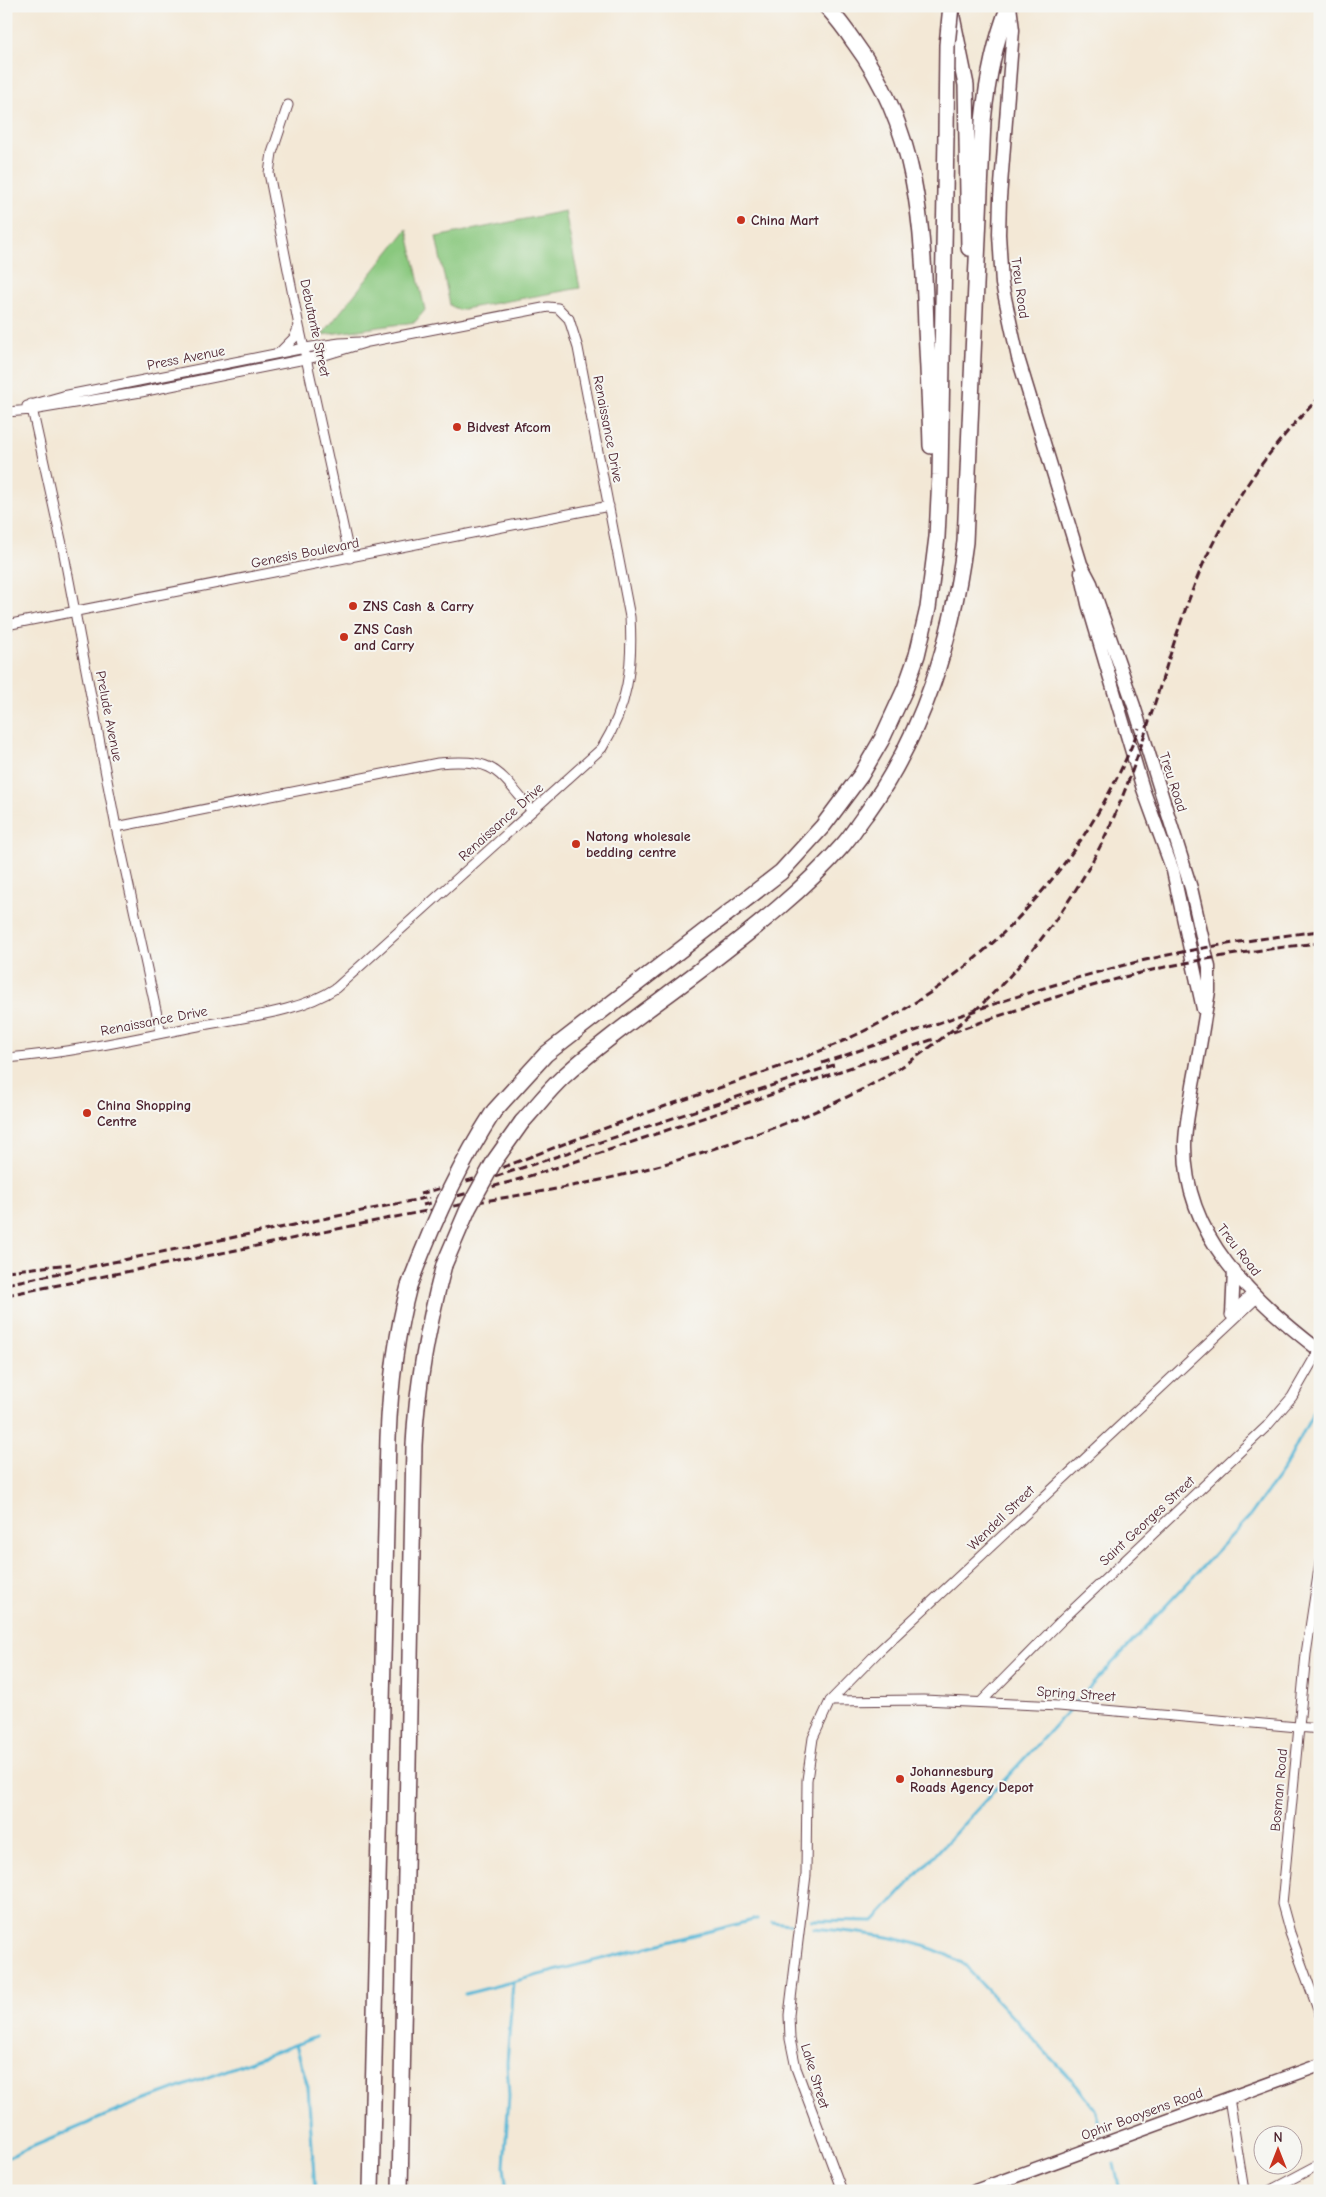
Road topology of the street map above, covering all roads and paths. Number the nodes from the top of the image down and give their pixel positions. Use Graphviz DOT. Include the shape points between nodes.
graph roads {
  1 [pos="826,6"];
  2 [pos="950,6"];
  3 [pos="1010,6"];
  4 [pos="288,105"];
  5 [pos="975,286"];
  6 [pos="566,313"];
  7 [pos="299,326"];
  8 [pos="368,342"];
  9 [pos="320,345"];
  10 [pos="305,348"];
  11 [pos="278,354"];
  12 [pos="308,358"];
  13 [pos="105,388"];
  14 [pos="107,398"];
  15 [pos="32,407"];
  16 [pos="9,412"];
  17 [pos="610,506"];
  18 [pos="937,537"];
  19 [pos="350,558"];
  20 [pos="75,611"];
  21 [pos="6,625"];
  22 [pos="532,812"];
  23 [pos="116,827"];
  24 [pos="161,1033"];
  25 [pos="6,1058"];
  26 [pos="1234,1270"];
  27 [pos="1255,1294"];
  28 [pos="1232,1314"];
  29 [pos="1319,1351"];
  30 [pos="1193,1356"];
  31 [pos="1320,1562"];
  32 [pos="830,1701"];
  33 [pos="981,1702"];
  34 [pos="1298,1727"];
  35 [pos="1320,1729"];
  36 [pos="1320,2015"];
  37 [pos="1320,2065"];
  38 [pos="1229,2098"];
  39 [pos="1320,2164"];
  40 [pos="371,2191"];
  41 [pos="400,2191"];
  42 [pos="842,2191"];
  43 [pos="975,2191"];
  44 [pos="1244,2191"];
  45 [pos="1269,2191"];
  1 -- 18 [label="highway" via="881,82 907,149 914,180 924,263"];
  2 -- 5 [label="highway" via="966,85 968,233"];
  2 -- 18 [label="highway, bridge"];
  3 -- 5 [label="highway" via="996,44 986,90"];
  3 -- 26 [label="street, Treu Road" via="1013,30 999,225 1002,284 1018,358 1081,564 1088,604 1144,789 1173,870 1204,1014 1184,1143 1187,1179 1196,1214 1204,1230"];
  4 -- 7 [label="street, Debutante Street" via="269,173"];
  5 -- 41 [label="highway, bridge" via="965,542 954,611 938,671 916,731 887,785 844,844 793,896 562,1078 522,1122 495,1160 468,1209 444,1266 421,1368 414,1445"];
  6 -- 8 [label="street, Press Avenue" via="548,306"];
  6 -- 17 [label="street, Renaissance Drive" via="578,348"];
  7 -- 9 [label="street"];
  7 -- 10 [label="street, Debutante Street"];
  7 -- 11 [label="street" via="294,338"];
  8 -- 9 [label="street, Press Avenue"];
  8 -- 12 [label="street, Press Avenue"];
  9 -- 10 [label="street, Press Avenue"];
  10 -- 11 [label="street, Press Avenue"];
  10 -- 12 [label="street, Debutante Street"];
  11 -- 13 [label="street, Press Avenue"];
  12 -- 14 [label="street, Press Avenue"];
  12 -- 19 [label="street, Debutante Street"];
  13 -- 14 [label="street"];
  13 -- 15 [label="street, Press Avenue"];
  14 -- 15 [label="street, Press Avenue"];
  15 -- 16 [label="street, Press Avenue"];
  15 -- 20 [label="street, Prelude Avenue"];
  17 -- 19 [label="street, Genesis Boulevard"];
  17 -- 22 [label="street, Renaissance Drive" via="630,617 632,646 624,702 602,748"];
  18 -- 40 [label="highway, bridge" via="928,608 917,655 905,689 861,775 823,826 781,872 546,1054 494,1111 448,1191 409,1286 394,1363 388,1430"];
  19 -- 20 [label="street, Genesis Boulevard"];
  20 -- 21 [label="street, Genesis Boulevard"];
  20 -- 23 [label="street, Prelude Avenue"];
  22 -- 23 [label="street" via="500,773 483,763 464,760"];
  22 -- 24 [label="street, Renaissance Drive" via="336,988 322,997 300,1005"];
  23 -- 24 [label="street, Prelude Avenue"];
  24 -- 25 [label="street, Renaissance Drive" via="66,1052"];
  26 -- 27 [label="street, Treu Road"];
  26 -- 28 [label="street"];
  27 -- 28 [label="street, Wendell Street"];
  27 -- 29 [label="street, Treu Road"];
  27 -- 30 [label="street, Wendell Street"];
  28 -- 30 [label="street, Wendell Street"];
  29 -- 33 [label="street, Saint Georges Street" via="1292,1397 1272,1421 1054,1628"];
  30 -- 32 [label="street, Wendell Street"];
  31 -- 34 [label="street, Bosman Road"];
  32 -- 33 [label="street, Spring Street"];
  32 -- 42 [label="street, Lake Street" via="813,1738 809,1762 807,1856 790,2008 790,2039 796,2068"];
  33 -- 34 [label="street, Spring Street"];
  34 -- 35 [label="street, Spring Street"];
  34 -- 36 [label="street, Bosman Road" via="1282,1908"];
  37 -- 38 [label="street, Ophir Booysens Road"];
  38 -- 43 [label="street, Ophir Booysens Road"];
  38 -- 44 [label="street"];
  39 -- 45 [label="street"];
}
